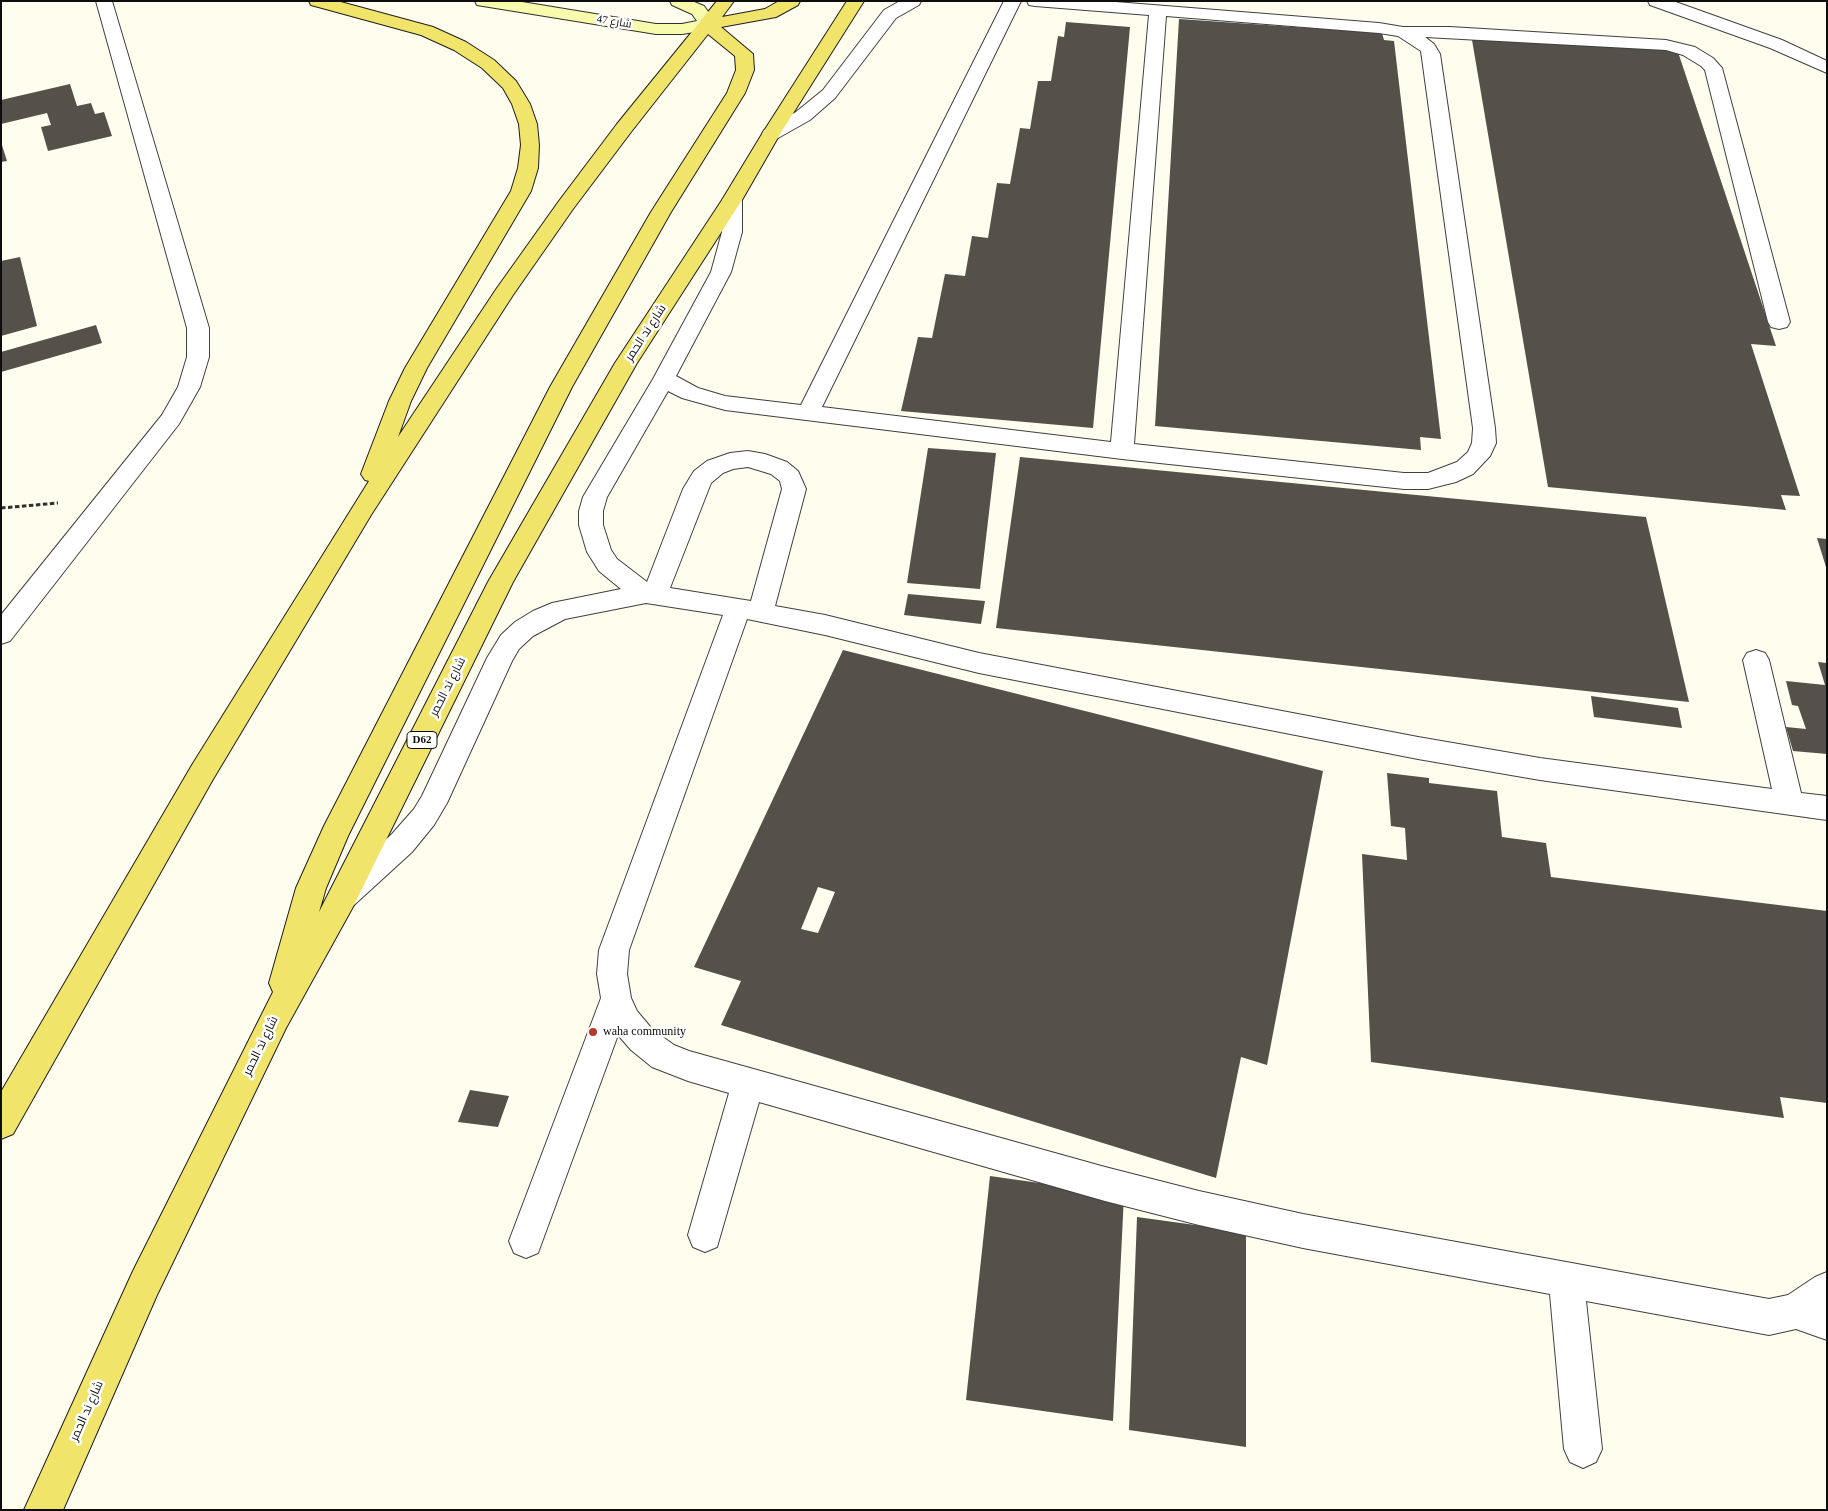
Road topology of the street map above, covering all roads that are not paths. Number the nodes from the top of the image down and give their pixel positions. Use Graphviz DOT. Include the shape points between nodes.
graph roads {
  1 [pos="104,1"];
  2 [pos="317,1"];
  3 [pos="483,1"];
  4 [pos="678,1"];
  5 [pos="726,1"];
  6 [pos="792,1"];
  7 [pos="856,1"];
  8 [pos="913,1"];
  9 [pos="1012,1"];
  10 [pos="1035,1"];
  11 [pos="1656,1"];
  12 [pos="1158,12"];
  13 [pos="707,25"];
  14 [pos="1403,32"];
  15 [pos="1827,68"];
  16 [pos="771,134"];
  17 [pos="732,200"];
  18 [pos="1779,322"];
  19 [pos="664,379"];
  20 [pos="808,413"];
  21 [pos="1122,450"];
  22 [pos="363,509"];
  23 [pos="650,595"];
  24 [pos="749,610"];
  25 [pos="1,634"];
  26 [pos="1756,660"];
  27 [pos="1789,803"];
  28 [pos="1827,808"];
  29 [pos="344,896"];
  30 [pos="616,998"];
  31 [pos="275,1018"];
  32 [pos="748,1084"];
  33 [pos="1,1123"];
  34 [pos="705,1235"];
  35 [pos="526,1241"];
  36 [pos="1566,1280"];
  37 [pos="1827,1289"];
  38 [pos="1812,1316"];
  39 [pos="1583,1450"];
  40 [pos="43,1510"];
  1 -- 25 [label="street" via="198,328 198,356 189,387 171,418"];
  2 -- 22 [label="main road" via="427,31 460,46 488,64 510,85 521,104 528,124 530,145 521,191 420,360 400,401"];
  3 -- 13 [label="street, شارع 47" via="656,29"];
  4 -- 13 [label="street" via="698,10"];
  5 -- 13 [label="main road"];
  6 -- 13 [label="main road" via="770,13"];
  7 -- 16 [label="main road, شارع ند الحمر / D62"];
  8 -- 16 [label="street" via="890,14 829,94 803,116"];
  9 -- 20 [label="street"];
  10 -- 12 [label="street"];
  11 -- 15 [label="street" via="1776,44"];
  12 -- 14 [label="street"];
  12 -- 21 [label="street"];
  13 -- 22 [label="main road" via="566,205 504,293"];
  13 -- 31 [label="main road" via="744,54 745,70 736,93 661,212 561,387 334,835 311,888"];
  14 -- 18 [label="street" via="1666,45 1689,51 1707,62 1713,68"];
  14 -- 21 [label="street" via="1421,42 1430,54 1484,428 1484,442 1478,456 1465,468 1448,476 1428,481 1404,481"];
  16 -- 17 [label="main road, شارع ند الحمر / D62"];
  17 -- 19 [label="street" via="732,232 721,272"];
  17 -- 29 [label="main road, شارع ند الحمر / D62" via="626,363 501,582"];
  19 -- 20 [label="street" via="712,401"];
  19 -- 23 [label="street" via="595,497 591,511 591,525 599,552 608,565"];
  20 -- 21 [label="street"];
  22 -- 33 [label="main road" via="202,774"];
  23 -- 24 [label="street"];
  23 -- 24 [label="street" via="702,477 715,467 748,459 779,468 790,477 794,489"];
  23 -- 29 [label="street" via="561,610 524,628 500,658 424,817 402,843"];
  24 -- 27 [label="street" via="979,663 1418,748 1549,770"];
  24 -- 30 [label="street" via="614,950 612,974"];
  26 -- 27 [label="street"];
  27 -- 28 [label="street"];
  29 -- 31 [label="main road, شارع ند الحمر / D62"];
  30 -- 32 [label="street" via="626,1021 642,1040 663,1056"];
  30 -- 35 [label="street"];
  31 -- 40 [label="main road, شارع ند الحمر / D62" via="144,1283"];
  32 -- 34 [label="street"];
  32 -- 36 [label="street" via="1199,1208 1303,1231"];
  36 -- 38 [label="street" via="1769,1317"];
  36 -- 39 [label="street"];
  37 -- 38 [label="street"];
}
